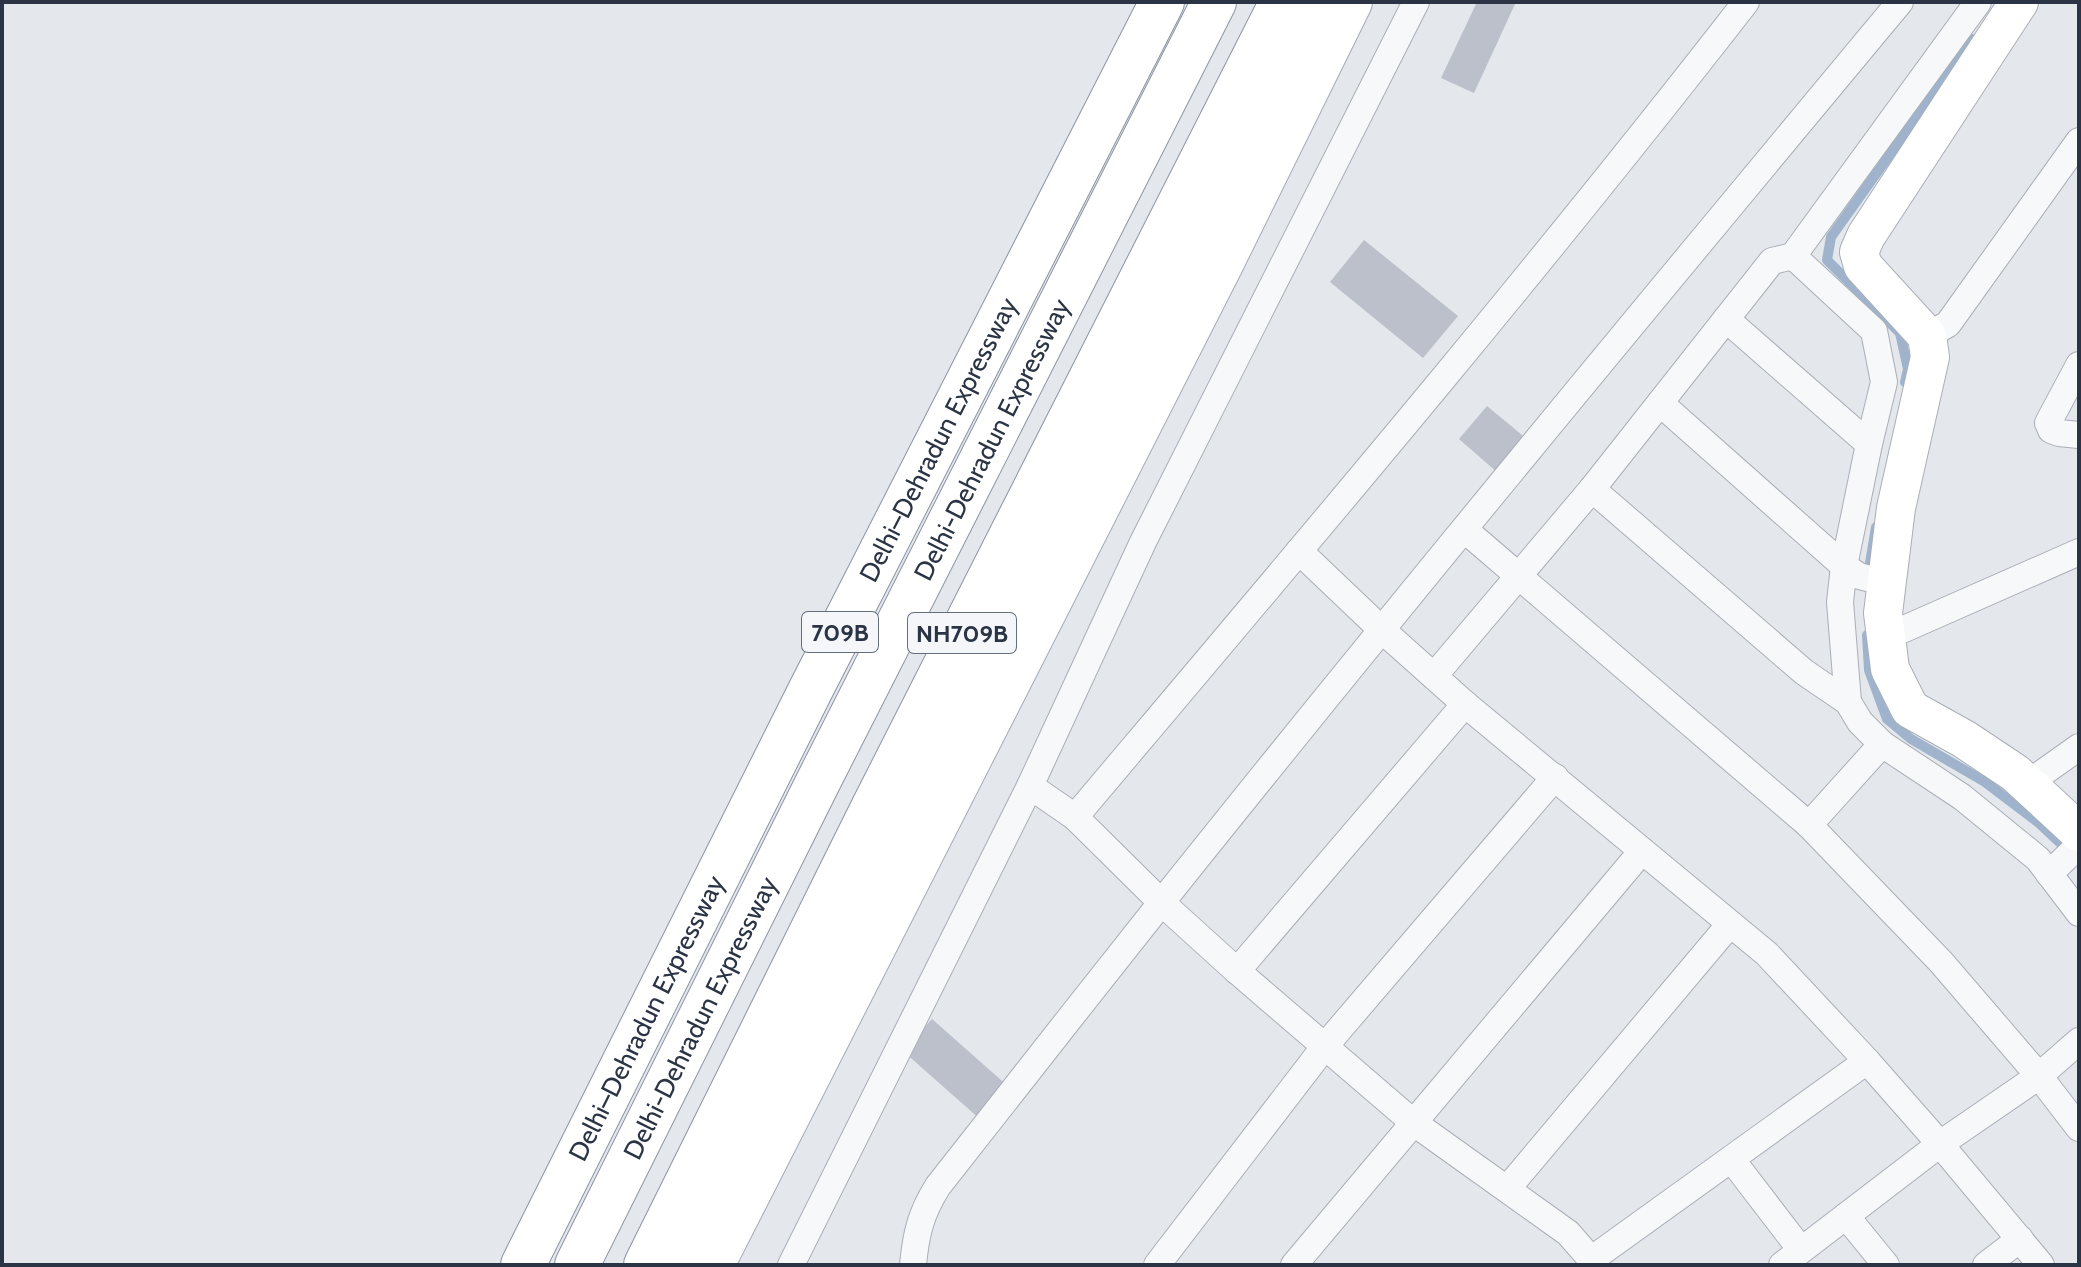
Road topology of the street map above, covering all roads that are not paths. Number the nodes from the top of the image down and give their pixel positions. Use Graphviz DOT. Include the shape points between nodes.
graph roads {
  1 [pos="1162,2"];
  2 [pos="1214,2"];
  3 [pos="1282,2"];
  4 [pos="1416,2"];
  5 [pos="1746,2"];
  6 [pos="1900,2"];
  7 [pos="1978,2"];
  8 [pos="2019,2"];
  9 [pos="1336,13"];
  10 [pos="2079,141"];
  11 [pos="1793,256"];
  12 [pos="1726,319"];
  13 [pos="1927,336"];
  14 [pos="2079,365"];
  15 [pos="1660,403"];
  16 [pos="2079,435"];
  17 [pos="1869,444"];
  18 [pos="1592,489"];
  19 [pos="1465,530"];
  20 [pos="1299,551"];
  21 [pos="2079,552"];
  22 [pos="1518,576"];
  23 [pos="1867,576"];
  24 [pos="1382,630"];
  25 [pos="1886,637"];
  26 [pos="1434,676"];
  27 [pos="1848,702"];
  28 [pos="1465,704"];
  29 [pos="1882,744"];
  30 [pos="2079,747"];
  31 [pos="1555,777"];
  32 [pos="2027,784"];
  33 [pos="1030,786"];
  34 [pos="1075,817"];
  35 [pos="1809,825"];
  36 [pos="1642,851"];
  37 [pos="2068,853"];
  38 [pos="1162,903"];
  39 [pos="2079,913"];
  40 [pos="1730,924"];
  41 [pos="1237,971"];
  42 [pos="2079,1041"];
  43 [pos="1325,1046"];
  44 [pos="1867,1061"];
  45 [pos="2039,1076"];
  46 [pos="1414,1123"];
  47 [pos="2079,1128"];
  48 [pos="1940,1144"];
  49 [pos="1732,1160"];
  50 [pos="1507,1189"];
  51 [pos="1846,1216"];
  52 [pos="2020,1239"];
  53 [pos="1791,1258"];
  54 [pos="1594,1262"];
  55 [pos="1300,1263"];
  56 [pos="523,1265"];
  57 [pos="577,1265"];
  58 [pos="646,1265"];
  59 [pos="684,1265"];
  60 [pos="713,1265"];
  61 [pos="791,1265"];
  62 [pos="913,1265"];
  63 [pos="1157,1265"];
  64 [pos="1886,1265"];
  65 [pos="1986,1265"];
  66 [pos="2041,1265"];
  1 -- 56 [label="highway, Delhi–Dehradun Expressway / 709B"];
  2 -- 57 [label="highway, Delhi-Dehradun Expressway / NH709B"];
  3 -- 58 [label="highway, NH709B"];
  4 -- 33 [label="street" via="1143,542"];
  5 -- 20 [label="street"];
  6 -- 19 [label="street"];
  7 -- 11 [label="street"];
  8 -- 13 [label="street" via="1859,252 1863,266"];
  9 -- 59 [label="highway" via="1192,265"];
  9 -- 60 [label="main road" via="1222,264"];
  10 -- 13 [label="street" via="1948,324"];
  11 -- 12 [label="street" via="1772,261"];
  11 -- 17 [label="street" via="1874,331 1884,382"];
  12 -- 15 [label="street"];
  12 -- 17 [label="street"];
  13 -- 23 [label="street" via="1930,357 1896,508"];
  14 -- 16 [label="street" via="2048,423 2051,430"];
  15 -- 18 [label="street"];
  15 -- 23 [label="street"];
  17 -- 23 [label="street"];
  18 -- 22 [label="street"];
  18 -- 27 [label="street" via="1804,672"];
  19 -- 22 [label="street"];
  19 -- 24 [label="street"];
  20 -- 24 [label="street"];
  20 -- 34 [label="street"];
  21 -- 25 [label="street"];
  22 -- 26 [label="street"];
  22 -- 35 [label="street"];
  23 -- 25 [label="street" via="1883,613"];
  23 -- 27 [label="street" via="1840,602"];
  24 -- 26 [label="street"];
  24 -- 38 [label="street"];
  25 -- 32 [label="street" via="1890,669 1910,709"];
  26 -- 28 [label="street"];
  27 -- 29 [label="street"];
  28 -- 31 [label="street"];
  28 -- 41 [label="street"];
  29 -- 35 [label="street"];
  29 -- 37 [label="street" via="1962,797 2038,859"];
  30 -- 32 [label="street"];
  31 -- 36 [label="street"];
  31 -- 43 [label="street"];
  32 -- 37 [label="street"];
  33 -- 34 [label="street"];
  33 -- 61 [label="street"];
  34 -- 38 [label="street"];
  35 -- 45 [label="street" via="1941,962"];
  36 -- 40 [label="street"];
  36 -- 46 [label="street"];
  37 -- 39 [label="street"];
  38 -- 41 [label="street"];
  38 -- 62 [label="street" via="938,1186 919,1224"];
  40 -- 44 [label="street" via="1767,954"];
  40 -- 50 [label="street"];
  41 -- 43 [label="street"];
  42 -- 45 [label="street"];
  43 -- 46 [label="street"];
  43 -- 63 [label="street"];
  44 -- 48 [label="street"];
  44 -- 49 [label="street"];
  45 -- 47 [label="street"];
  45 -- 48 [label="street"];
  46 -- 50 [label="street"];
  46 -- 55 [label="street"];
  48 -- 51 [label="street"];
  48 -- 52 [label="street"];
  49 -- 53 [label="street"];
  49 -- 54 [label="street"];
  50 -- 54 [label="street" via="1568,1233"];
  51 -- 53 [label="street"];
  51 -- 64 [label="street"];
  52 -- 65 [label="street"];
  52 -- 66 [label="street"];
}
